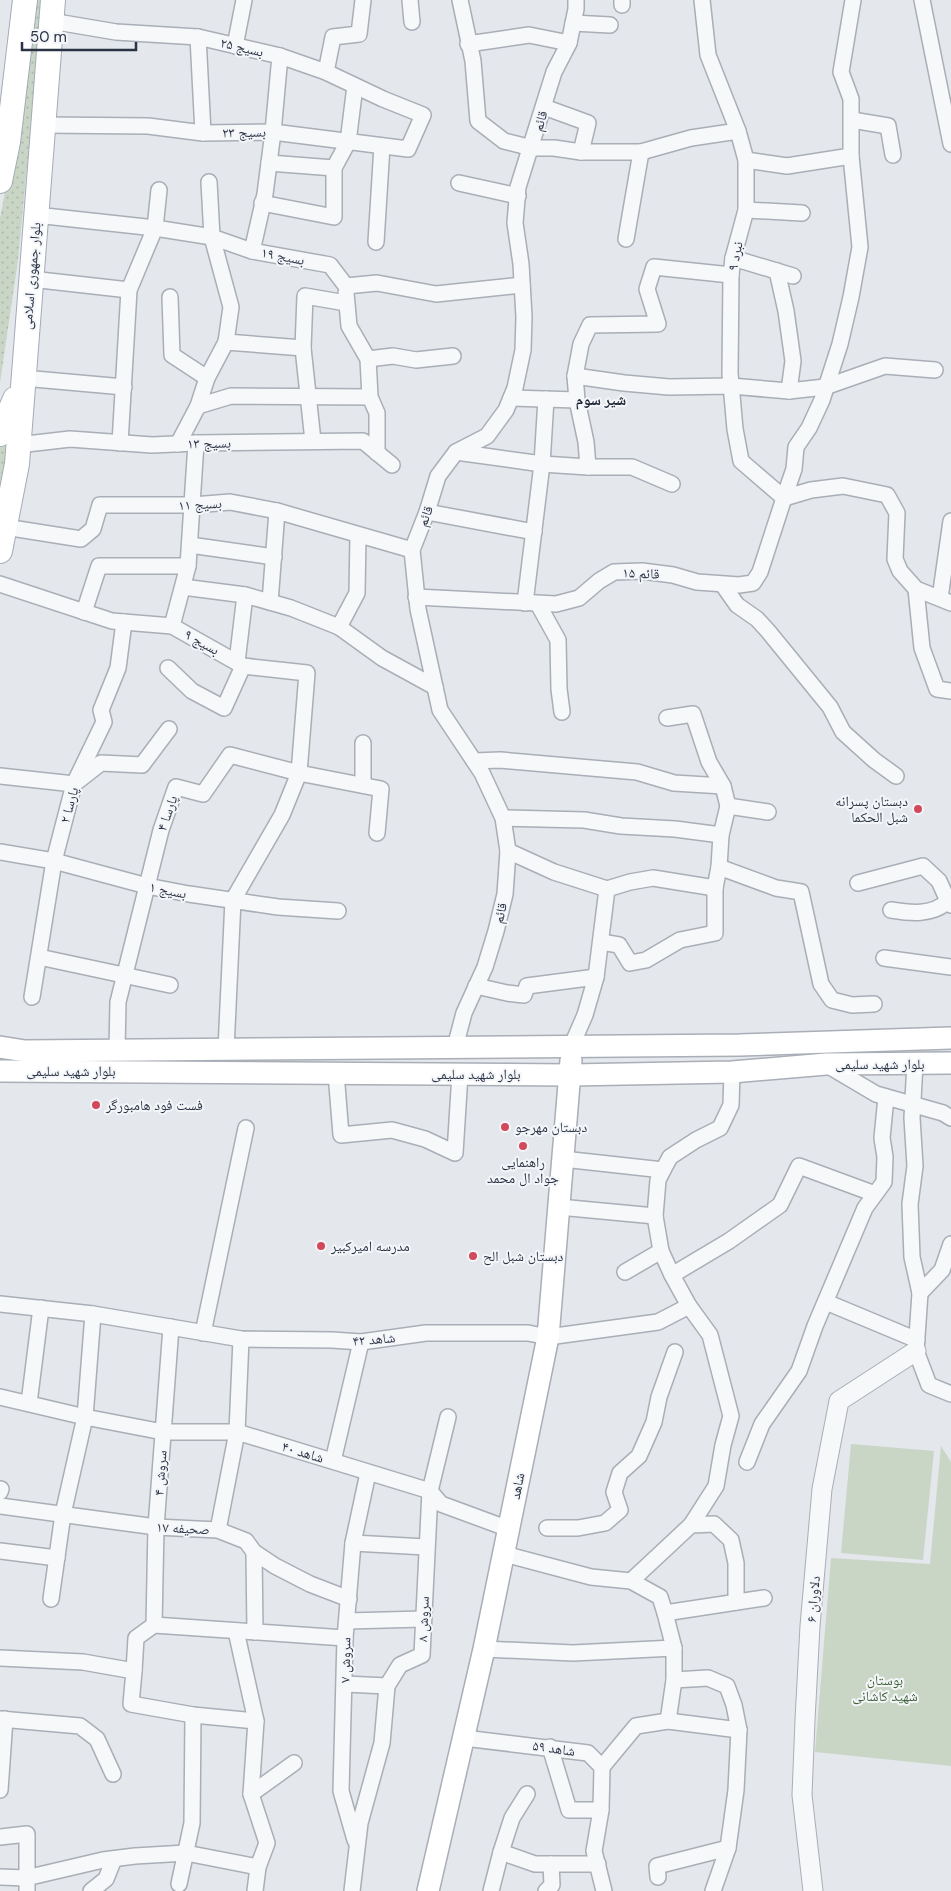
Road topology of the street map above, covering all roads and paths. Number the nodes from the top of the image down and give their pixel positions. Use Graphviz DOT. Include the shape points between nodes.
graph roads {
  1 [pos="26,0"];
  2 [pos="244,0"];
  3 [pos="363,0"];
  4 [pos="410,0"];
  5 [pos="460,0"];
  6 [pos="576,0"];
  7 [pos="702,0"];
  8 [pos="853,0"];
  9 [pos="922,0"];
  10 [pos="52,11"];
  11 [pos="412,22"];
  12 [pos="573,23"];
  13 [pos="610,25"];
  14 [pos="198,38"];
  15 [pos="569,43"];
  16 [pos="468,44"];
  17 [pos="234,46"];
  18 [pos="280,56"];
  19 [pos="326,72"];
  20 [pos="355,86"];
  21 [pos="6,106"];
  22 [pos="544,107"];
  23 [pos="423,115"];
  24 [pos="852,120"];
  25 [pos="43,125"];
  26 [pos="738,131"];
  27 [pos="273,132"];
  28 [pos="203,133"];
  29 [pos="348,142"];
  30 [pos="951,144"];
  31 [pos="382,146"];
  32 [pos="532,148"];
  33 [pos="581,152"];
  34 [pos="641,152"];
  35 [pos="893,155"];
  36 [pos="851,156"];
  37 [pos="746,160"];
  38 [pos="269,164"];
  39 [pos="334,168"];
  40 [pos="0,179"];
  41 [pos="209,182"];
  42 [pos="459,183"];
  43 [pos="159,190"];
  44 [pos="518,196"];
  45 [pos="262,203"];
  46 [pos="746,210"];
  47 [pos="802,213"];
  48 [pos="36,214"];
  49 [pos="155,228"];
  50 [pos="212,237"];
  51 [pos="626,239"];
  52 [pos="376,242"];
  53 [pos="252,250"];
  54 [pos="733,258"];
  55 [pos="777,271"];
  56 [pos="731,275"];
  57 [pos="793,276"];
  58 [pos="31,279"];
  59 [pos="522,285"];
  60 [pos="346,286"];
  61 [pos="130,290"];
  62 [pos="170,298"];
  63 [pos="346,303"];
  64 [pos="226,342"];
  65 [pos="303,348"];
  66 [pos="453,356"];
  67 [pos="368,359"];
  68 [pos="935,370"];
  69 [pos="575,376"];
  70 [pos="23,378"];
  71 [pos="208,378"];
  72 [pos="731,386"];
  73 [pos="124,387"];
  74 [pos="825,387"];
  75 [pos="789,391"];
  76 [pos="308,396"];
  77 [pos="370,397"];
  78 [pos="511,398"];
  79 [pos="546,399"];
  80 [pos="577,400"];
  81 [pos="198,406"];
  82 [pos="9,439"];
  83 [pos="313,441"];
  84 [pos="120,443"];
  85 [pos="196,443"];
  86 [pos="178,444"];
  87 [pos="456,452"];
  88 [pos="377,453"];
  89 [pos="542,464"];
  90 [pos="392,465"];
  91 [pos="588,467"];
  92 [pos="672,484"];
  93 [pos="784,498"];
  94 [pos="193,505"];
  95 [pos="278,511"];
  96 [pos="427,512"];
  97 [pos="4,515"];
  98 [pos="951,521"];
  99 [pos="534,532"];
  100 [pos="358,535"];
  101 [pos="190,545"];
  102 [pos="412,550"];
  103 [pos="0,551"];
  104 [pos="274,557"];
  105 [pos="188,566"];
  106 [pos="0,584"];
  107 [pos="723,584"];
  108 [pos="183,587"];
  109 [pos="916,589"];
  110 [pos="245,595"];
  111 [pos="416,597"];
  112 [pos="946,600"];
  113 [pos="270,602"];
  114 [pos="532,603"];
  115 [pos="84,612"];
  116 [pos="124,622"];
  117 [pos="172,626"];
  118 [pos="339,628"];
  119 [pos="240,664"];
  120 [pos="168,668"];
  121 [pos="434,687"];
  122 [pos="951,691"];
  123 [pos="562,712"];
  124 [pos="667,718"];
  125 [pos="169,729"];
  126 [pos="363,743"];
  127 [pos="474,761"];
  128 [pos="299,773"];
  129 [pos="0,776"];
  130 [pos="896,776"];
  131 [pos="74,784"];
  132 [pos="363,785"];
  133 [pos="723,786"];
  134 [pos="728,806"];
  135 [pos="768,812"];
  136 [pos="503,818"];
  137 [pos="377,834"];
  138 [pos="722,835"];
  139 [pos="508,851"];
  140 [pos="0,852"];
  141 [pos="54,862"];
  142 [pos="719,866"];
  143 [pos="858,882"];
  144 [pos="146,886"];
  145 [pos="714,888"];
  146 [pos="607,889"];
  147 [pos="233,900"];
  148 [pos="949,903"];
  149 [pos="891,910"];
  150 [pos="338,911"];
  151 [pos="601,942"];
  152 [pos="39,957"];
  153 [pos="884,958"];
  154 [pos="951,967"];
  155 [pos="125,976"];
  156 [pos="596,977"];
  157 [pos="170,984"];
  158 [pos="476,986"];
  159 [pos="32,997"];
  160 [pos="874,1004"];
  161 [pos="947,1036"];
  162 [pos="0,1047"];
  163 [pos="571,1047"];
  164 [pos="455,1048"];
  165 [pos="226,1049"];
  166 [pos="117,1050"];
  167 [pos="921,1063"];
  168 [pos="826,1064"];
  169 [pos="951,1064"];
  170 [pos="0,1071"];
  171 [pos="732,1072"];
  172 [pos="336,1073"];
  173 [pos="460,1074"];
  174 [pos="571,1075"];
  175 [pos="951,1075"];
  176 [pos="886,1097"];
  177 [pos="914,1105"];
  178 [pos="951,1118"];
  179 [pos="246,1128"];
  180 [pos="563,1159"];
  181 [pos="663,1170"];
  182 [pos="875,1194"];
  183 [pos="559,1207"];
  184 [pos="655,1216"];
  185 [pos="951,1244"];
  186 [pos="661,1251"];
  187 [pos="625,1272"];
  188 [pos="672,1275"];
  189 [pos="920,1293"];
  190 [pos="826,1302"];
  191 [pos="0,1304"];
  192 [pos="689,1306"];
  193 [pos="41,1308"];
  194 [pos="93,1314"];
  195 [pos="171,1327"];
  196 [pos="204,1332"];
  197 [pos="548,1336"];
  198 [pos="241,1339"];
  199 [pos="361,1342"];
  200 [pos="917,1346"];
  201 [pos="675,1352"];
  202 [pos="951,1394"];
  203 [pos="0,1397"];
  204 [pos="29,1403"];
  205 [pos="86,1417"];
  206 [pos="448,1417"];
  207 [pos="163,1432"];
  208 [pos="237,1432"];
  209 [pos="333,1461"];
  210 [pos="747,1462"];
  211 [pos="368,1473"];
  212 [pos="430,1491"];
  213 [pos="0,1506"];
  214 [pos="63,1514"];
  215 [pos="691,1525"];
  216 [pos="156,1527"];
  217 [pos="547,1528"];
  218 [pos="509,1529"];
  219 [pos="218,1530"];
  220 [pos="353,1543"];
  221 [pos="426,1547"];
  222 [pos="0,1552"];
  223 [pos="254,1552"];
  224 [pos="504,1554"];
  225 [pos="57,1558"];
  226 [pos="631,1581"];
  227 [pos="764,1598"];
  228 [pos="51,1599"];
  229 [pos="348,1599"];
  230 [pos="736,1602"];
  231 [pos="665,1614"];
  232 [pos="423,1619"];
  233 [pos="347,1621"];
  234 [pos="154,1625"];
  235 [pos="236,1631"];
  236 [pos="255,1632"];
  237 [pos="345,1638"];
  238 [pos="674,1648"];
  239 [pos="484,1649"];
  240 [pos="0,1658"];
  241 [pos="134,1671"];
  242 [pos="674,1680"];
  243 [pos="345,1684"];
  244 [pos="387,1686"];
  245 [pos="193,1715"];
  246 [pos="3,1719"];
  247 [pos="256,1721"];
  248 [pos="668,1721"];
  249 [pos="739,1730"];
  250 [pos="464,1738"];
  251 [pos="550,1747"];
  252 [pos="294,1763"];
  253 [pos="602,1767"];
  254 [pos="113,1774"];
  255 [pos="0,1790"];
  256 [pos="252,1794"];
  257 [pos="527,1794"];
  258 [pos="601,1810"];
  259 [pos="0,1836"];
  260 [pos="357,1848"];
  261 [pos="728,1848"];
  262 [pos="501,1852"];
  263 [pos="186,1853"];
  264 [pos="114,1859"];
  265 [pos="551,1864"];
  266 [pos="598,1864"];
  267 [pos="258,1867"];
  268 [pos="0,1877"];
  269 [pos="658,1877"];
  270 [pos="27,1884"];
  271 [pos="180,1884"];
  272 [pos="91,1891"];
  273 [pos="255,1891"];
  274 [pos="352,1891"];
  275 [pos="428,1891"];
  276 [pos="491,1891"];
  277 [pos="546,1891"];
  278 [pos="604,1891"];
  279 [pos="713,1891"];
  280 [pos="813,1891"];
  1 -- 21 [label="main road"];
  2 -- 17 [label="street"];
  3 -- 19 [label="street" via="359,34 333,37"];
  4 -- 11 [label="street"];
  5 -- 16 [label="street"];
  6 -- 12 [label="street, قائم"];
  7 -- 26 [label="street, نبرد ۹" via="708,55"];
  8 -- 24 [label="street" via="842,72 851,99"];
  9 -- 30 [label="street"];
  10 -- 14 [label="street, بسیج ۲۵" via="116,32"];
  10 -- 25 [label="main road, بلوار جمهوری اسلامی"];
  12 -- 13 [label="street"];
  12 -- 15 [label="street, قائم"];
  14 -- 17 [label="street, بسیج ۲۵"];
  14 -- 28 [label="street"];
  15 -- 16 [label="street" via="530,35"];
  15 -- 22 [label="street, قائم" via="554,72"];
  16 -- 32 [label="street" via="473,60 478,121 504,141"];
  17 -- 18 [label="street, بسیج ۲۵"];
  18 -- 19 [label="street, بسیج ۲۵"];
  18 -- 27 [label="street"];
  19 -- 20 [label="street, بسیج ۲۵"];
  20 -- 23 [label="street, بسیج ۲۵"];
  20 -- 29 [label="street"];
  21 -- 40 [label="main road"];
  22 -- 32 [label="street, قائم"];
  22 -- 33 [label="street" via="588,123"];
  23 -- 31 [label="street, بسیج ۲۳" via="408,149"];
  24 -- 35 [label="street" via="888,126"];
  24 -- 36 [label="street"];
  25 -- 28 [label="street, بسیج ۲۳" via="148,126"];
  25 -- 48 [label="main road, بلوار جمهوری اسلامی"];
  26 -- 34 [label="street" via="691,138"];
  26 -- 37 [label="street, نبرد ۹"];
  27 -- 28 [label="street, بسیج ۲۳"];
  27 -- 29 [label="street, بسیج ۲۳"];
  27 -- 38 [label="street"];
  29 -- 31 [label="street, بسیج ۲۳"];
  29 -- 39 [label="street"];
  31 -- 52 [label="street"];
  32 -- 33 [label="street"];
  32 -- 44 [label="street, قائم" via="518,187"];
  33 -- 34 [label="street"];
  34 -- 51 [label="street"];
  36 -- 37 [label="street" via="786,166"];
  36 -- 74 [label="street" via="860,247 840,344"];
  37 -- 46 [label="street, نبرد ۹"];
  38 -- 39 [label="street"];
  38 -- 45 [label="street"];
  39 -- 45 [label="street" via="334,217"];
  41 -- 50 [label="street"];
  42 -- 44 [label="street"];
  43 -- 49 [label="street"];
  44 -- 59 [label="street, قائم" via="515,224"];
  45 -- 53 [label="street"];
  46 -- 47 [label="street"];
  46 -- 54 [label="street, نبرد ۹"];
  48 -- 49 [label="street, بسیج ۱۹"];
  48 -- 58 [label="main road, بلوار جمهوری اسلامی"];
  49 -- 50 [label="street, بسیج ۱۹"];
  49 -- 61 [label="street"];
  50 -- 53 [label="street, بسیج ۱۹"];
  50 -- 64 [label="street" via="231,307"];
  53 -- 60 [label="street, بسیج ۱۹" via="330,265"];
  54 -- 55 [label="street"];
  54 -- 56 [label="street, نبرد ۹"];
  55 -- 57 [label="street"];
  55 -- 75 [label="street" via="793,361"];
  56 -- 69 [label="street" via="654,267 647,288 658,324 590,325 581,344"];
  56 -- 72 [label="street, نبرد ۹"];
  58 -- 61 [label="street"];
  58 -- 70 [label="main road, بلوار جمهوری اسلامی"];
  59 -- 60 [label="street" via="436,294 377,283"];
  59 -- 78 [label="street, قائم" via="523,350"];
  60 -- 63 [label="street"];
  61 -- 73 [label="street"];
  62 -- 71 [label="street" via="172,355"];
  63 -- 65 [label="street" via="306,296"];
  63 -- 67 [label="street" via="349,326"];
  64 -- 65 [label="street"];
  64 -- 71 [label="street"];
  65 -- 76 [label="street"];
  66 -- 67 [label="street" via="416,360 393,356"];
  67 -- 77 [label="street"];
  68 -- 74 [label="street" via="885,366"];
  69 -- 72 [label="street" via="669,387"];
  69 -- 80 [label="street"];
  70 -- 73 [label="street"];
  70 -- 82 [label="main road, بلوار جمهوری اسلامی"];
  71 -- 81 [label="street"];
  72 -- 75 [label="street"];
  72 -- 93 [label="street, نبرد ۹" via="741,461"];
  73 -- 84 [label="street"];
  74 -- 75 [label="street"];
  74 -- 93 [label="street" via="809,428 796,447 794,469"];
  76 -- 77 [label="street"];
  76 -- 81 [label="street" via="231,396"];
  76 -- 83 [label="street"];
  77 -- 88 [label="street" via="377,413"];
  78 -- 79 [label="street"];
  78 -- 87 [label="street, قائم" via="487,436"];
  79 -- 80 [label="street"];
  79 -- 89 [label="street"];
  80 -- 91 [label="street"];
  81 -- 86 [label="street"];
  82 -- 84 [label="street, بسیج ۱۳"];
  82 -- 97 [label="main road" via="16,464"];
  83 -- 85 [label="street, بسیج ۱۳"];
  83 -- 88 [label="street, بسیج ۱۳" via="363,441"];
  84 -- 86 [label="street, بسیج ۱۳"];
  85 -- 86 [label="street, بسیج ۱۳"];
  85 -- 94 [label="street"];
  87 -- 89 [label="street"];
  87 -- 96 [label="street, قائم" via="438,476"];
  88 -- 90 [label="street, بسیج ۱۳"];
  89 -- 91 [label="street"];
  89 -- 99 [label="street"];
  91 -- 92 [label="street" via="632,467"];
  93 -- 107 [label="street, قائم ۱۵" via="760,572 753,584"];
  93 -- 109 [label="street" via="843,486 887,495 897,513 895,559 900,571"];
  94 -- 95 [label="street, بسیج ۱۱" via="230,502"];
  94 -- 97 [label="street, بسیج ۱۱" via="100,505 93,529 81,539"];
  94 -- 101 [label="street"];
  95 -- 100 [label="street, بسیج ۱۱"];
  95 -- 104 [label="street"];
  96 -- 99 [label="street"];
  96 -- 102 [label="street, قائم"];
  97 -- 103 [label="main road"];
  98 -- 112 [label="street"];
  99 -- 114 [label="street"];
  100 -- 102 [label="street, بسیج ۱۱"];
  100 -- 118 [label="street" via="357,593"];
  101 -- 104 [label="street"];
  101 -- 105 [label="street"];
  102 -- 111 [label="street, قائم"];
  104 -- 113 [label="street"];
  105 -- 108 [label="street"];
  105 -- 115 [label="street" via="98,566"];
  106 -- 115 [label="street, بسیج ۹"];
  107 -- 114 [label="street, قائم ۱۵" via="642,571 614,572 579,598 556,604"];
  107 -- 130 [label="street" via="737,605 757,619 830,707 843,732"];
  108 -- 110 [label="street"];
  108 -- 117 [label="street"];
  109 -- 112 [label="street"];
  109 -- 122 [label="street" via="922,648 937,689"];
  110 -- 113 [label="street"];
  110 -- 119 [label="street"];
  111 -- 114 [label="street, قائم ۱۵"];
  111 -- 121 [label="street, قائم"];
  113 -- 118 [label="street"];
  114 -- 123 [label="street" via="558,640"];
  115 -- 116 [label="street, بسیج ۹"];
  116 -- 117 [label="street, بسیج ۹"];
  116 -- 131 [label="street, پارسا ۲" via="118,668 101,710 104,722"];
  117 -- 119 [label="street, بسیج ۹"];
  118 -- 121 [label="street" via="382,658"];
  119 -- 120 [label="street" via="224,708 192,691"];
  119 -- 128 [label="street, بسیج ۹" via="307,673"];
  121 -- 127 [label="street, قائم" via="440,710"];
  124 -- 133 [label="street" via="693,714 709,762"];
  125 -- 131 [label="street" via="142,766 101,763"];
  126 -- 132 [label="street"];
  127 -- 133 [label="street" via="500,760 637,772 674,783"];
  127 -- 136 [label="street, قائم"];
  128 -- 132 [label="street, پارسا ۴"];
  128 -- 144 [label="street, پارسا ۴" via="230,755 203,794 176,787 160,830"];
  128 -- 147 [label="street" via="282,815"];
  129 -- 131 [label="street"];
  131 -- 141 [label="street, پارسا ۲"];
  132 -- 137 [label="street, پارسا ۴" via="381,789"];
  133 -- 134 [label="street"];
  134 -- 135 [label="street"];
  134 -- 138 [label="street"];
  136 -- 138 [label="street" via="584,820"];
  136 -- 139 [label="street, قائم"];
  138 -- 142 [label="street"];
  139 -- 146 [label="street" via="554,872"];
  139 -- 158 [label="street, قائم" via="505,894 485,967"];
  140 -- 141 [label="street, بسیج ۱"];
  141 -- 144 [label="street, بسیج ۱"];
  141 -- 152 [label="street, پارسا ۲"];
  142 -- 145 [label="street"];
  142 -- 160 [label="street" via="776,888 801,892 821,984 832,1000 852,1005"];
  143 -- 148 [label="street" via="923,866 939,882"];
  144 -- 147 [label="street, بسیج ۱"];
  144 -- 155 [label="street, پارسا ۴"];
  145 -- 146 [label="street" via="653,878"];
  145 -- 151 [label="street" via="715,933 680,940 646,960 630,963 619,945"];
  146 -- 151 [label="street"];
  147 -- 150 [label="street, بسیج ۱"];
  147 -- 165 [label="street"];
  148 -- 149 [label="street" via="916,914"];
  151 -- 156 [label="street"];
  152 -- 155 [label="street"];
  152 -- 159 [label="street, پارسا ۲"];
  153 -- 154 [label="street"];
  155 -- 157 [label="street"];
  155 -- 166 [label="street, پارسا ۴" via="118,1002"];
  156 -- 158 [label="street" via="527,986 524,994"];
  156 -- 163 [label="street"];
  158 -- 164 [label="street, قائم" via="464,1013"];
  161 -- 163 [label="main road, بلوار شهید سلیمی" via="739,1045"];
  162 -- 166 [label="main road, بلوار شهید سلیمی" via="25,1051"];
  163 -- 164 [label="main road, بلوار شهید سلیمی"];
  163 -- 174 [label="main road, شاهد"];
  164 -- 165 [label="main road, بلوار شهید سلیمی"];
  165 -- 166 [label="main road, بلوار شهید سلیمی"];
  167 -- 168 [label="main road, بلوار شهید سلیمی"];
  167 -- 169 [label="main road, بلوار شهید سلیمی"];
  167 -- 175 [label="main road"];
  167 -- 177 [label="street"];
  168 -- 171 [label="main road, بلوار شهید سلیمی"];
  168 -- 176 [label="street"];
  170 -- 172 [label="main road, بلوار شهید سلیمی"];
  171 -- 174 [label="main road, بلوار شهید سلیمی"];
  171 -- 181 [label="street" via="731,1105 720,1128 670,1157"];
  172 -- 173 [label="main road, بلوار شهید سلیمی"];
  172 -- 173 [label="street" via="341,1135 392,1130 455,1153"];
  173 -- 174 [label="main road, بلوار شهید سلیمی"];
  174 -- 180 [label="main road, شاهد"];
  176 -- 177 [label="street"];
  176 -- 182 [label="street" via="882,1138 884,1182"];
  177 -- 178 [label="street"];
  177 -- 189 [label="street" via="915,1166 910,1204 912,1257"];
  179 -- 196 [label="street"];
  180 -- 181 [label="street"];
  180 -- 183 [label="main road, شاهد"];
  181 -- 184 [label="street" via="658,1180"];
  182 -- 188 [label="street" via="799,1166 780,1205"];
  182 -- 190 [label="street" via="865,1208"];
  183 -- 184 [label="street"];
  183 -- 197 [label="main road, شاهد"];
  184 -- 186 [label="street"];
  185 -- 189 [label="street" via="942,1270"];
  186 -- 187 [label="street"];
  186 -- 188 [label="street"];
  188 -- 192 [label="street"];
  189 -- 200 [label="street"];
  190 -- 200 [label="street"];
  190 -- 210 [label="street" via="800,1371 762,1424"];
  191 -- 193 [label="street, شاهد ۴۲"];
  192 -- 197 [label="street, شاهد ۴۲" via="658,1322"];
  192 -- 215 [label="street" via="710,1335 731,1416 716,1486"];
  193 -- 194 [label="street, شاهد ۴۲"];
  193 -- 204 [label="street"];
  194 -- 195 [label="street, شاهد ۴۲"];
  194 -- 205 [label="street"];
  195 -- 196 [label="street, شاهد ۴۲"];
  195 -- 207 [label="street, سروش ۴"];
  196 -- 198 [label="street, شاهد ۴۲"];
  197 -- 199 [label="street, شاهد ۴۲" via="528,1333 426,1333"];
  197 -- 218 [label="main road, شاهد"];
  198 -- 199 [label="street, شاهد ۴۲"];
  198 -- 208 [label="street"];
  199 -- 209 [label="street"];
  200 -- 202 [label="street" via="929,1384"];
  200 -- 280 [label="street, دلاوران ۶" via="839,1401 822,1489 802,1795"];
  201 -- 217 [label="street" via="659,1396 654,1422 639,1456 620,1473 614,1492 620,1510 605,1523 578,1528"];
  203 -- 204 [label="street, شاهد ۴۰"];
  204 -- 205 [label="street, شاهد ۴۰"];
  205 -- 207 [label="street, شاهد ۴۰"];
  205 -- 214 [label="street"];
  206 -- 212 [label="street, سروش ۸"];
  207 -- 208 [label="street, شاهد ۴۰"];
  207 -- 216 [label="street, سروش ۴"];
  208 -- 209 [label="street, شاهد ۴۰"];
  208 -- 219 [label="street"];
  209 -- 211 [label="street, شاهد ۴۰"];
  211 -- 212 [label="street, شاهد ۴۰"];
  211 -- 220 [label="street, سروش ۷"];
  212 -- 218 [label="street, شاهد ۴۰" via="441,1504"];
  212 -- 221 [label="street, سروش ۸"];
  213 -- 214 [label="street, صحیفه ۱۷"];
  214 -- 216 [label="street, صحیفه ۱۷"];
  214 -- 225 [label="street"];
  215 -- 226 [label="street"];
  215 -- 230 [label="street" via="714,1524 731,1540 736,1563"];
  216 -- 219 [label="street, صحیفه ۱۷"];
  216 -- 234 [label="street, سروش ۴"];
  218 -- 224 [label="main road, شاهد"];
  219 -- 223 [label="street, صحیفه ۱۷" via="246,1542"];
  220 -- 221 [label="street"];
  220 -- 229 [label="street, سروش ۷"];
  221 -- 232 [label="street, سروش ۸"];
  222 -- 225 [label="street"];
  223 -- 229 [label="street, صحیفه ۱۷" via="293,1575"];
  223 -- 236 [label="street"];
  224 -- 226 [label="street" via="590,1576"];
  224 -- 239 [label="main road, شاهد"];
  225 -- 228 [label="street"];
  226 -- 231 [label="street" via="660,1597"];
  227 -- 230 [label="street"];
  229 -- 233 [label="street, سروش ۷"];
  230 -- 231 [label="street"];
  231 -- 238 [label="street"];
  232 -- 233 [label="street"];
  232 -- 244 [label="street, سروش ۸" via="422,1655 400,1665"];
  233 -- 237 [label="street, سروش ۷"];
  234 -- 235 [label="street"];
  234 -- 241 [label="street" via="136,1638"];
  235 -- 236 [label="street"];
  235 -- 247 [label="street"];
  236 -- 237 [label="street"];
  237 -- 243 [label="street, سروش ۷"];
  238 -- 239 [label="street" via="572,1653"];
  238 -- 242 [label="street"];
  239 -- 250 [label="main road, شاهد"];
  240 -- 241 [label="street" via="83,1662"];
  241 -- 245 [label="street" via="131,1704"];
  242 -- 248 [label="street"];
  242 -- 249 [label="street" via="708,1678 727,1686"];
  243 -- 244 [label="street"];
  243 -- 260 [label="street, سروش ۷" via="341,1791"];
  244 -- 260 [label="street, سروش ۸" via="382,1743 360,1823"];
  245 -- 247 [label="street"];
  245 -- 263 [label="street" via="192,1823"];
  246 -- 254 [label="street" via="80,1726 97,1739"];
  246 -- 255 [label="street"];
  247 -- 256 [label="street"];
  248 -- 249 [label="street"];
  248 -- 253 [label="street" via="636,1726"];
  249 -- 261 [label="street" via="736,1790"];
  250 -- 251 [label="street, شاهد ۵۹"];
  250 -- 275 [label="main road, شاهد"];
  251 -- 253 [label="street, شاهد ۵۹" via="588,1753"];
  251 -- 258 [label="street" via="569,1810"];
  252 -- 256 [label="street"];
  253 -- 258 [label="street"];
  256 -- 267 [label="street" via="267,1843"];
  257 -- 262 [label="street" via="512,1818"];
  258 -- 266 [label="street" via="594,1851"];
  259 -- 270 [label="street" via="26,1834"];
  260 -- 274 [label="street, سروش ۸"];
  261 -- 269 [label="street" via="657,1866"];
  261 -- 279 [label="street"];
  262 -- 265 [label="street" via="534,1864"];
  262 -- 276 [label="street"];
  263 -- 264 [label="street"];
  263 -- 267 [label="street"];
  263 -- 271 [label="street"];
  264 -- 270 [label="street"];
  264 -- 272 [label="street" via="106,1880"];
  265 -- 266 [label="street"];
  265 -- 277 [label="street" via="552,1885"];
  266 -- 278 [label="street"];
  267 -- 273 [label="street"];
  268 -- 270 [label="street"];
}
